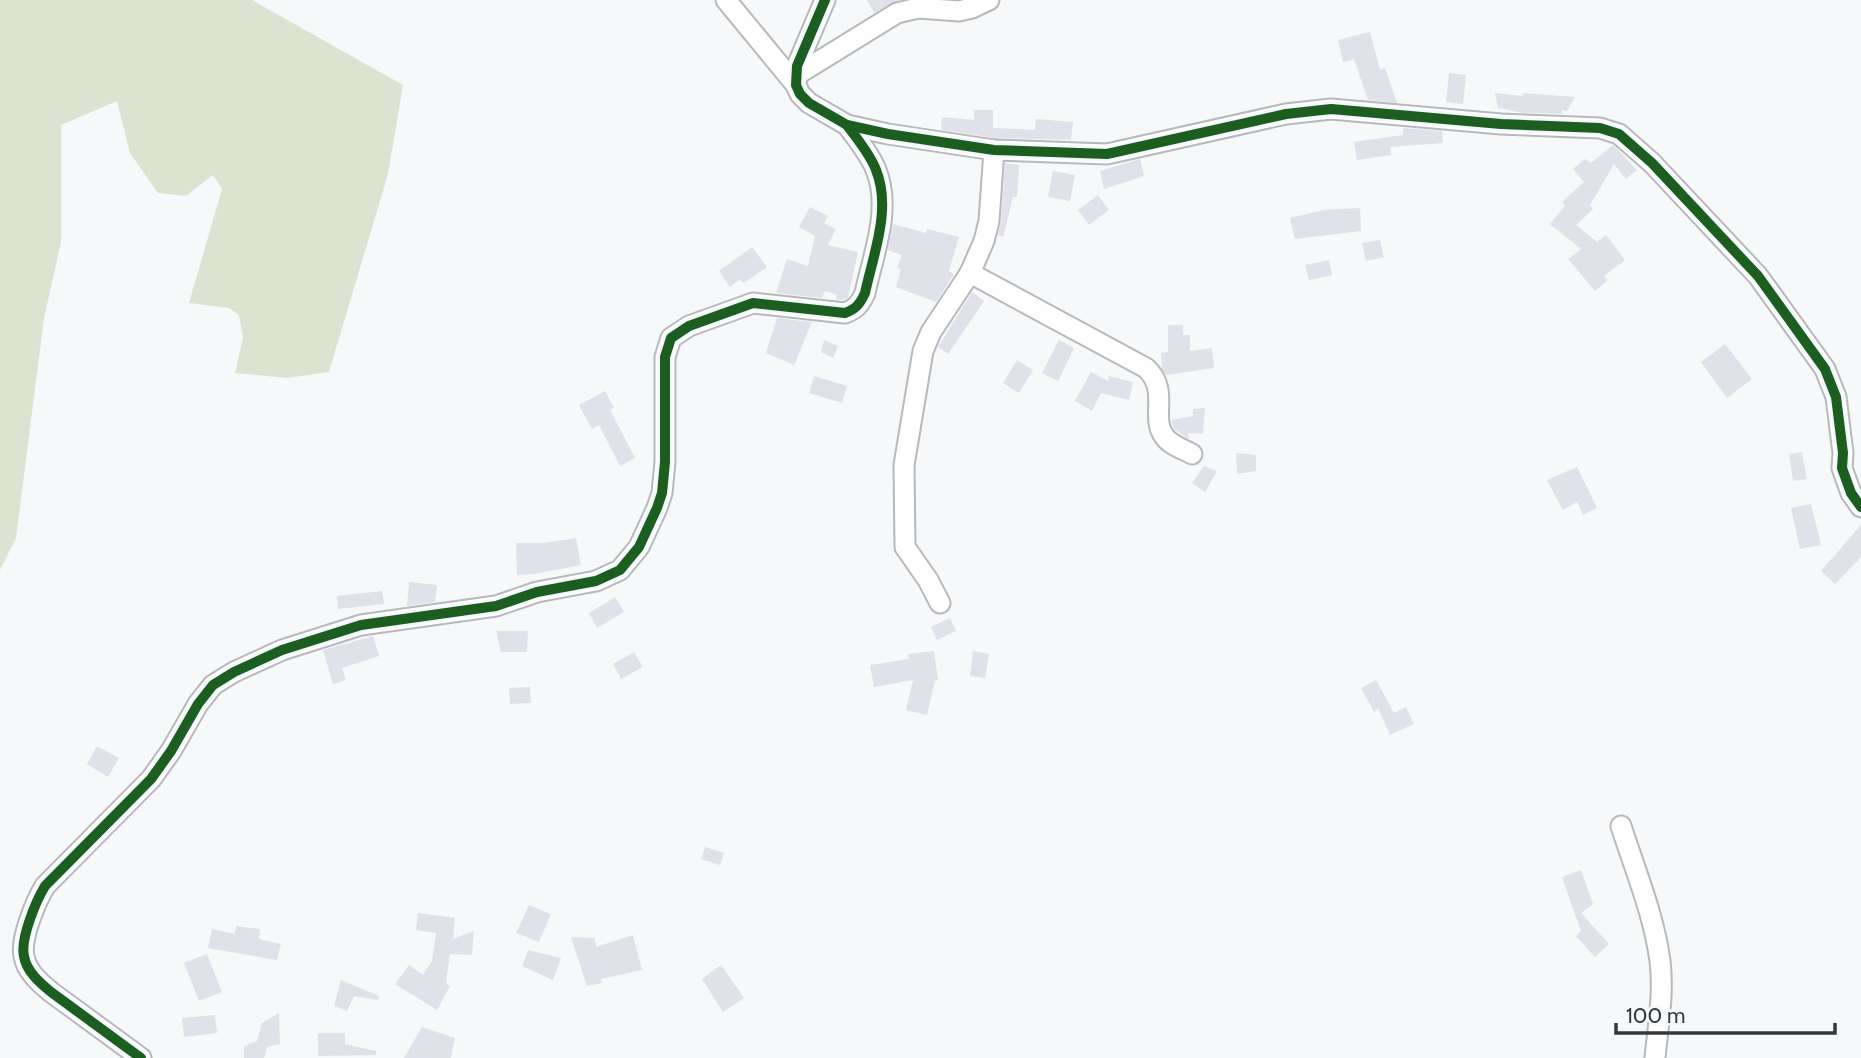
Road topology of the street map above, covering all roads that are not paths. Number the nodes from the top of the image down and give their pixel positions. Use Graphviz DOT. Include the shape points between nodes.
graph roads {
  1 [pos="726,0"];
  2 [pos="825,0"];
  3 [pos="989,0"];
  4 [pos="796,80"];
  5 [pos="847,125"];
  6 [pos="994,150"];
  7 [pos="970,273"];
  8 [pos="1192,454"];
  9 [pos="1861,507"];
  10 [pos="940,603"];
  11 [pos="1621,826"];
  12 [pos="141,1058"];
  13 [pos="1655,1058"];
  1 -- 4 [label="street"];
  2 -- 4 [label="street" via="797,66"];
  3 -- 4 [label="street" via="959,11 918,8 897,13"];
  4 -- 5 [label="street" via="809,103"];
  5 -- 6 [label="street"];
  5 -- 12 [label="street" via="877,171 881,191 882,216 860,304 845,313 753,303 689,326 671,338 665,357 662,493 639,547 620,570 596,581 537,592 496,606 361,625 282,650 234,672 205,694 151,779 45,886 25,939 23,955 28,967 51,992"];
  6 -- 7 [label="street" via="989,221"];
  6 -- 9 [label="street" via="1107,154 1331,108 1600,128 1619,134 1758,276 1825,369 1836,397 1842,468"];
  7 -- 8 [label="street" via="1146,368 1155,376 1165,437"];
  7 -- 10 [label="street" via="923,351 904,465 905,547"];
  11 -- 13 [label="street" via="1660,961 1662,995"];
}
